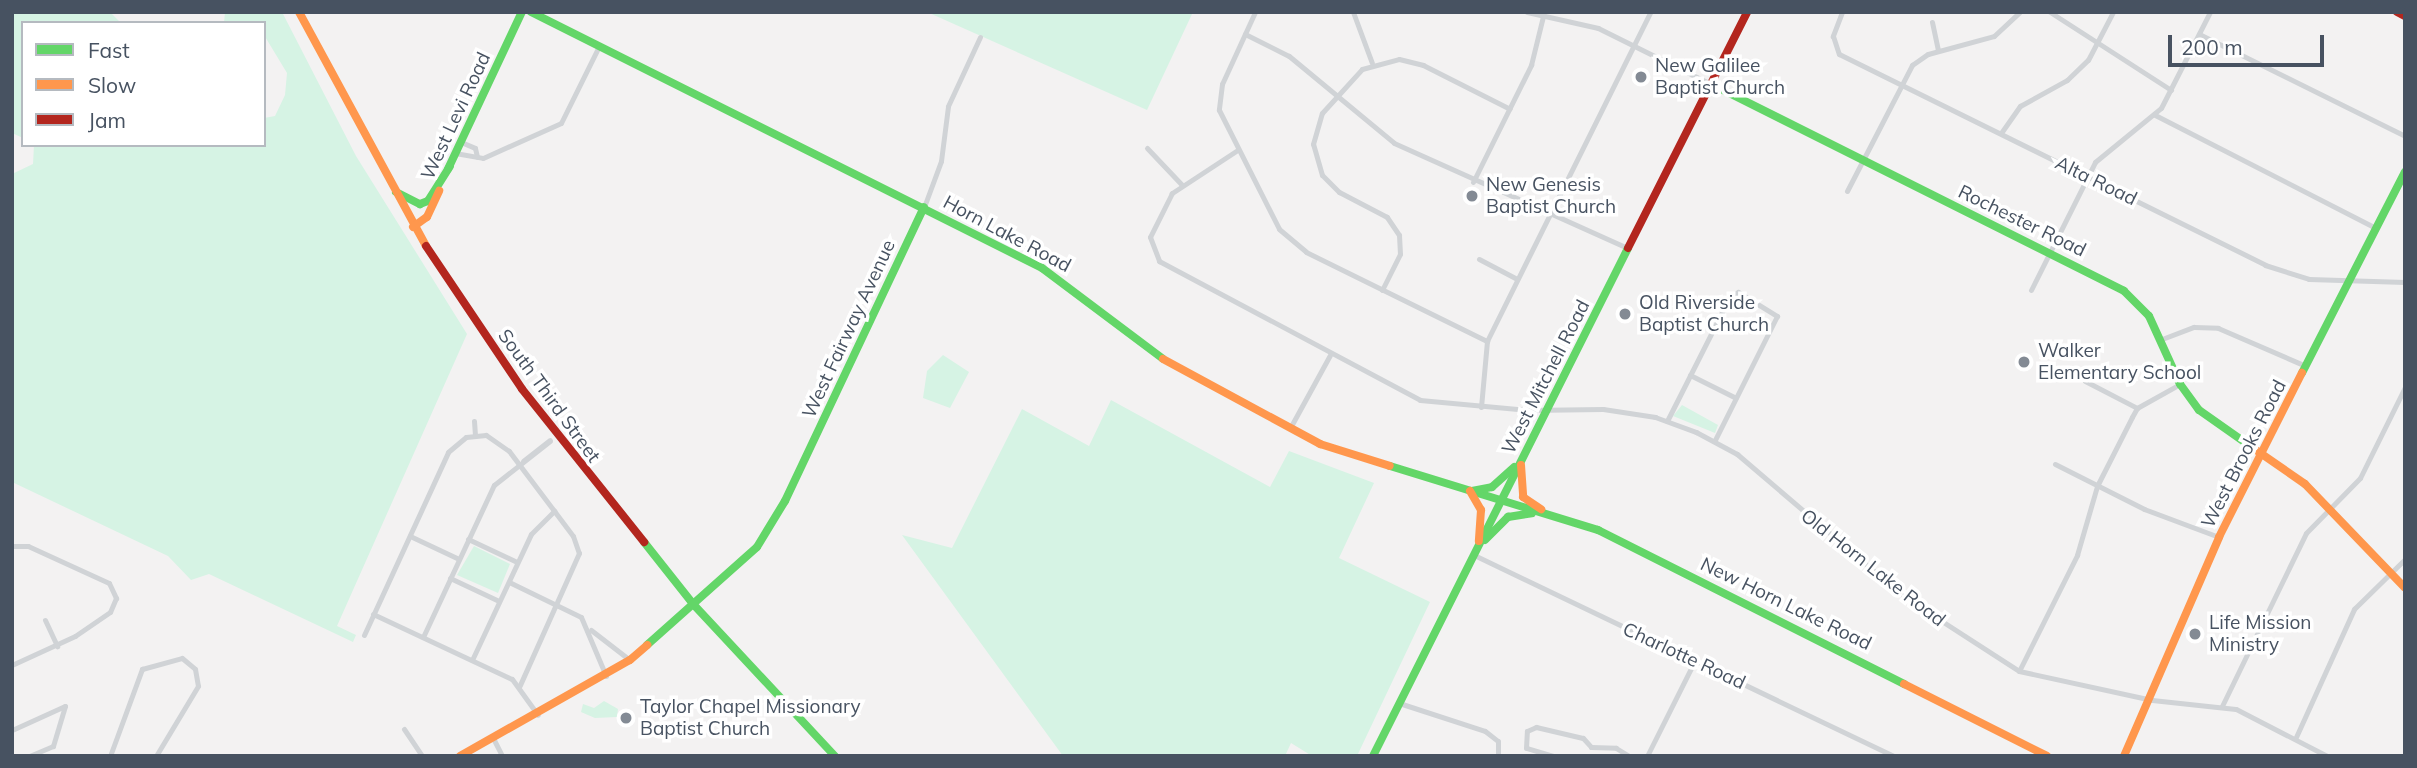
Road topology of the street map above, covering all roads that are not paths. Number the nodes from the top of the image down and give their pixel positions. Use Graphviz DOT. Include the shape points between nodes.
graph roads {
  1 [pos="299,12"];
  2 [pos="522,12"];
  3 [pos="531,12"];
  4 [pos="1255,12"];
  5 [pos="1353,12"];
  6 [pos="1527,12"];
  7 [pos="1650,12"];
  8 [pos="1747,12"];
  9 [pos="1842,12"];
  10 [pos="2020,12"];
  11 [pos="2050,12"];
  12 [pos="2113,12"];
  13 [pos="2210,12"];
  14 [pos="1544,14"];
  15 [pos="1932,22"];
  16 [pos="1245,34"];
  17 [pos="2199,34"];
  18 [pos="979,37"];
  19 [pos="2099,41"];
  20 [pos="1634,45"];
  21 [pos="599,46"];
  22 [pos="1938,50"];
  23 [pos="1373,64"];
  24 [pos="1900,83"];
  25 [pos="1711,84"];
  26 [pos="2171,90"];
  27 [pos="1336,96"];
  28 [pos="1510,109"];
  29 [pos="2155,115"];
  30 [pos="2001,133"];
  31 [pos="2405,136"];
  32 [pos="461,142"];
  33 [pos="1147,148"];
  34 [pos="1236,151"];
  35 [pos="456,153"];
  36 [pos="478,157"];
  37 [pos="1862,159"];
  38 [pos="450,166"];
  39 [pos="2405,172"];
  40 [pos="2087,176"];
  41 [pos="1473,183"];
  42 [pos="1181,184"];
  43 [pos="394,191"];
  44 [pos="1847,191"];
  45 [pos="924,207"];
  46 [pos="1552,210"];
  47 [pos="413,227"];
  48 [pos="2376,228"];
  49 [pos="1629,248"];
  50 [pos="2050,252"];
  51 [pos="1479,259"];
  52 [pos="1517,279"];
  53 [pos="2350,281"];
  54 [pos="2405,282"];
  55 [pos="1382,290"];
  56 [pos="2031,290"];
  57 [pos="2162,339"];
  58 [pos="1487,341"];
  59 [pos="1330,355"];
  60 [pos="2306,366"];
  61 [pos="1690,375"];
  62 [pos="2084,381"];
  63 [pos="2180,384"];
  64 [pos="2405,387"];
  65 [pos="1736,398"];
  66 [pos="1481,407"];
  67 [pos="2137,408"];
  68 [pos="1547,410"];
  69 [pos="474,421"];
  70 [pos="1667,421"];
  71 [pos="1290,428"];
  72 [pos="475,434"];
  73 [pos="553,438"];
  74 [pos="1715,440"];
  75 [pos="2260,456"];
  76 [pos="1521,460"];
  77 [pos="521,463"];
  78 [pos="2055,464"];
  79 [pos="2097,486"];
  80 [pos="1470,491"];
  81 [pos="1501,501"];
  82 [pos="2330,510"];
  83 [pos="554,511"];
  84 [pos="1549,515"];
  85 [pos="410,536"];
  86 [pos="2219,537"];
  87 [pos="468,539"];
  88 [pos="15,545"];
  89 [pos="1476,551"];
  90 [pos="459,559"];
  91 [pos="2405,559"];
  92 [pos="517,562"];
  93 [pos="2390,573"];
  94 [pos="450,578"];
  95 [pos="509,582"];
  96 [pos="2405,588"];
  97 [pos="499,601"];
  98 [pos="558,604"];
  99 [pos="694,606"];
  100 [pos="373,614"];
  101 [pos="45,620"];
  102 [pos="591,630"];
  103 [pos="364,635"];
  104 [pos="423,637"];
  105 [pos="607,640"];
  106 [pos="57,646"];
  107 [pos="597,649"];
  108 [pos="472,660"];
  109 [pos="630,660"];
  110 [pos="1695,660"];
  111 [pos="12,665"];
  112 [pos="2019,671"];
  113 [pos="606,676"];
  114 [pos="520,685"];
  115 [pos="2152,700"];
  116 [pos="1399,703"];
  117 [pos="2222,706"];
  118 [pos="538,715"];
  119 [pos="404,729"];
  120 [pos="12,730"];
  121 [pos="2296,737"];
  122 [pos="493,738"];
  123 [pos="1591,747"];
  124 [pos="42,754"];
  125 [pos="30,756"];
  126 [pos="110,756"];
  127 [pos="156,756"];
  128 [pos="422,756"];
  129 [pos="460,756"];
  130 [pos="502,756"];
  131 [pos="835,756"];
  132 [pos="1373,756"];
  133 [pos="1498,756"];
  134 [pos="1553,756"];
  135 [pos="1586,756"];
  136 [pos="1629,756"];
  137 [pos="1647,756"];
  138 [pos="1894,756"];
  139 [pos="2048,756"];
  140 [pos="2124,756"];
  141 [pos="2327,756"];
  1 -- 43 [label="main road, South Third Street"];
  2 -- 32 [label="main road, West Levi Road"];
  3 -- 21 [label="main road, Horn Lake Road"];
  4 -- 16 [label="street"];
  5 -- 23 [label="street"];
  6 -- 14 [label="street, Rochester Road"];
  7 -- 20 [label="street"];
  8 -- 25 [label="main road, West Mitchell Road"];
  9 -- 24 [label="street, Alta Road" via="1833,36 1839,54"];
  10 -- 22 [label="street" via="1994,36"];
  11 -- 19 [label="street"];
  12 -- 19 [label="street"];
  13 -- 17 [label="street"];
  14 -- 20 [label="street, Rochester Road" via="1597,28"];
  14 -- 28 [label="street" via="1534,57"];
  15 -- 22 [label="street"];
  16 -- 27 [label="street" via="1289,56"];
  16 -- 34 [label="street" via="1218,101"];
  17 -- 26 [label="street"];
  17 -- 31 [label="street"];
  18 -- 45 [label="street, West Fairway Avenue" via="946,111 940,161"];
  19 -- 26 [label="street"];
  19 -- 30 [label="street" via="2088,60 2067,80 2020,106"];
  20 -- 25 [label="street, Rochester Road"];
  20 -- 46 [label="street"];
  21 -- 36 [label="street" via="561,123"];
  21 -- 45 [label="main road, Horn Lake Road"];
  22 -- 24 [label="street" via="1915,62"];
  23 -- 27 [label="street"];
  23 -- 28 [label="street" via="1417,63"];
  24 -- 30 [label="street, Alta Road"];
  24 -- 37 [label="street"];
  25 -- 37 [label="main road, Rochester Road"];
  25 -- 49 [label="main road, West Mitchell Road"];
  26 -- 29 [label="street"];
  27 -- 41 [label="street" via="1389,140"];
  27 -- 55 [label="street" via="1316,125 1314,158 1332,187 1387,217 1398,230 1400,254"];
  28 -- 41 [label="street"];
  29 -- 40 [label="street" via="2107,148"];
  29 -- 48 [label="street"];
  30 -- 40 [label="street, Alta Road"];
  32 -- 35 [label="main road, West Levi Road"];
  32 -- 36 [label="street" via="475,148"];
  33 -- 42 [label="street"];
  34 -- 42 [label="street"];
  34 -- 55 [label="street" via="1289,240"];
  35 -- 36 [label="street"];
  35 -- 38 [label="main road, West Levi Road"];
  37 -- 44 [label="street"];
  37 -- 50 [label="main road, Rochester Road"];
  38 -- 43 [label="main road" via="424,203"];
  38 -- 47 [label="main road, West Levi Road" via="427,217"];
  39 -- 48 [label="main road, West Brooks Road"];
  40 -- 50 [label="street"];
  40 -- 53 [label="street, Alta Road" via="2279,271"];
  41 -- 46 [label="street"];
  42 -- 59 [label="street, Old Horn Lake Road" via="1154,228 1151,250 1162,263"];
  43 -- 47 [label="main road, South Third Street"];
  45 -- 71 [label="main road, Horn Lake Road" via="1053,274 1161,358"];
  45 -- 99 [label="main road, West Fairway Avenue" via="776,519 740,566"];
  46 -- 49 [label="street"];
  46 -- 52 [label="street"];
  47 -- 73 [label="main road, South Third Street"];
  48 -- 53 [label="main road, West Brooks Road"];
  49 -- 68 [label="main road, West Mitchell Road"];
  50 -- 56 [label="street"];
  50 -- 57 [label="main road, Rochester Road" via="2124,290"];
  51 -- 52 [label="street"];
  52 -- 58 [label="street"];
  53 -- 54 [label="street, Alta Road"];
  53 -- 60 [label="main road, West Brooks Road"];
  55 -- 58 [label="street"];
  57 -- 60 [label="street" via="2194,327 2218,328"];
  57 -- 63 [label="main road, Rochester Road"];
  58 -- 66 [label="street"];
  59 -- 66 [label="street, Old Horn Lake Road" via="1420,400"];
  59 -- 71 [label="street"];
  60 -- 75 [label="main road, West Brooks Road"];
  61 -- 65 [label="street"];
  61 -- 65 [label="street" via="1734,291 1774,310 1775,320"];
  61 -- 70 [label="street"];
  62 -- 67 [label="street"];
  63 -- 67 [label="street"];
  63 -- 75 [label="main road, Rochester Road" via="2207,418"];
  64 -- 82 [label="street" via="2360,478"];
  65 -- 74 [label="street"];
  66 -- 68 [label="street, Old Horn Lake Road"];
  67 -- 79 [label="street"];
  68 -- 70 [label="street, Old Horn Lake Road" via="1603,409"];
  68 -- 76 [label="main road, West Mitchell Road"];
  69 -- 72 [label="street"];
  70 -- 74 [label="street, Old Horn Lake Road"];
  71 -- 80 [label="main road, Horn Lake Road" via="1350,457"];
  72 -- 77 [label="street" via="500,441"];
  72 -- 85 [label="street" via="448,452"];
  73 -- 77 [label="street"];
  73 -- 99 [label="main road, South Third Street"];
  74 -- 112 [label="street, Old Horn Lake Road" via="1903,596"];
  75 -- 82 [label="main road, Rochester Road" via="2305,484"];
  75 -- 86 [label="main road, West Brooks Road"];
  76 -- 80 [label="main road" via="1495,485"];
  76 -- 81 [label="main road, West Mitchell Road"];
  76 -- 84 [label="main road" via="1523,497"];
  77 -- 83 [label="street"];
  77 -- 87 [label="street" via="494,485"];
  78 -- 79 [label="street"];
  79 -- 86 [label="street"];
  79 -- 112 [label="street" via="2077,555"];
  80 -- 81 [label="main road, Horn Lake Road"];
  80 -- 89 [label="main road" via="1482,514"];
  81 -- 84 [label="main road, New Horn Lake Road"];
  81 -- 89 [label="main road, West Mitchell Road"];
  82 -- 93 [label="main road, Rochester Road"];
  82 -- 117 [label="street" via="2301,541"];
  83 -- 92 [label="street" via="532,532"];
  83 -- 98 [label="street" via="579,553"];
  84 -- 89 [label="main road" via="1508,517"];
  84 -- 139 [label="main road, New Horn Lake Road" via="1598,530 1688,572"];
  85 -- 90 [label="street"];
  85 -- 100 [label="street"];
  86 -- 115 [label="main road, West Brooks Road"];
  87 -- 90 [label="street"];
  87 -- 92 [label="street"];
  88 -- 106 [label="street" via="88,573 115,591 112,610"];
  89 -- 110 [label="street, Charlotte Road"];
  89 -- 116 [label="main road, West Mitchell Road"];
  90 -- 94 [label="street"];
  91 -- 93 [label="street"];
  92 -- 95 [label="street"];
  93 -- 96 [label="main road, Rochester Road"];
  93 -- 121 [label="street" via="2349,617"];
  94 -- 97 [label="street"];
  94 -- 104 [label="street"];
  95 -- 97 [label="street"];
  95 -- 98 [label="street"];
  97 -- 108 [label="street"];
  98 -- 102 [label="street" via="579,615"];
  98 -- 114 [label="street"];
  99 -- 109 [label="main road, West Fairway Avenue"];
  99 -- 131 [label="main road, South Third Street"];
  100 -- 103 [label="street"];
  100 -- 104 [label="street"];
  101 -- 106 [label="street"];
  102 -- 105 [label="street"];
  102 -- 107 [label="street"];
  104 -- 108 [label="street"];
  105 -- 107 [label="street"];
  105 -- 109 [label="street"];
  106 -- 111 [label="street"];
  107 -- 113 [label="street"];
  108 -- 114 [label="street"];
  109 -- 113 [label="main road, West Fairway Avenue"];
  110 -- 137 [label="street"];
  110 -- 138 [label="street, Charlotte Road"];
  112 -- 115 [label="street, Old Horn Lake Road"];
  113 -- 118 [label="main road, West Fairway Avenue"];
  114 -- 118 [label="street"];
  115 -- 117 [label="street, Old Horn Lake Road"];
  115 -- 140 [label="main road, West Brooks Road"];
  116 -- 132 [label="main road, West Mitchell Road"];
  116 -- 133 [label="street" via="1485,731 1498,741"];
  117 -- 121 [label="street, Old Horn Lake Road"];
  118 -- 122 [label="main road, West Fairway Avenue"];
  119 -- 128 [label="street"];
  120 -- 124 [label="street" via="65,706 58,737"];
  121 -- 141 [label="street, Old Horn Lake Road"];
  122 -- 129 [label="main road, West Fairway Avenue"];
  122 -- 130 [label="street"];
  123 -- 134 [label="street" via="1583,738 1536,727 1527,730 1526,748"];
  123 -- 135 [label="street"];
  123 -- 136 [label="street" via="1616,748"];
  124 -- 125 [label="street"];
  126 -- 127 [label="street" via="142,668 182,658 194,669 198,686"];
}
